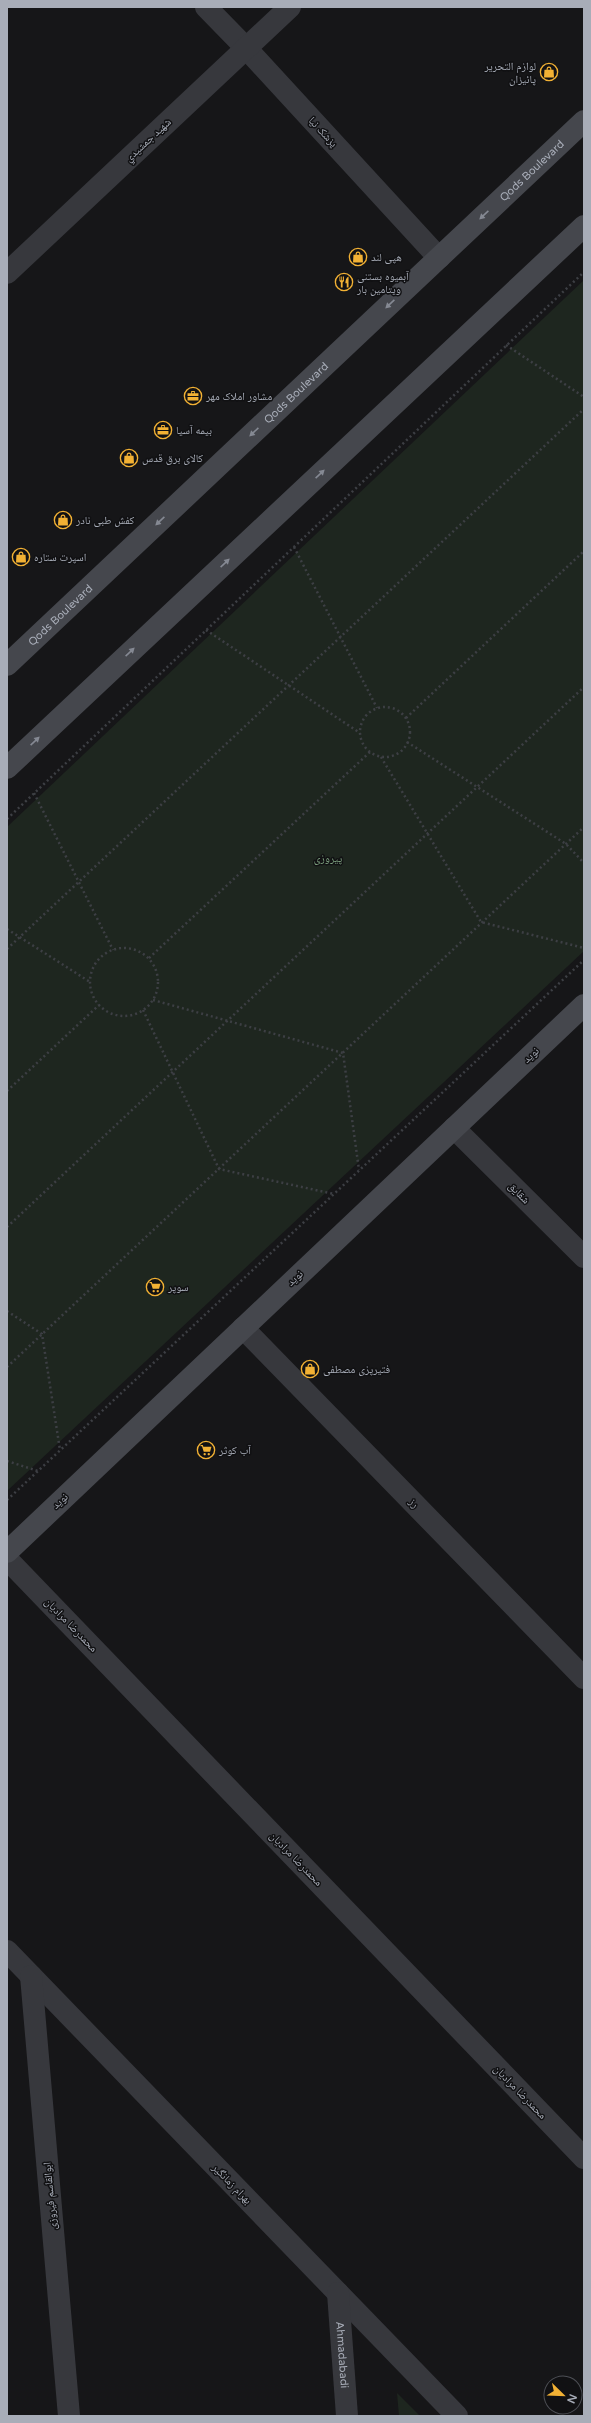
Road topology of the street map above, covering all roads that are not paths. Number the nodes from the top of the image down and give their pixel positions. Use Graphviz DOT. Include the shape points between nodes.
graph roads {
  1 [pos="206,7"];
  2 [pos="290,7"];
  3 [pos="246,48"];
  4 [pos="584,121"];
  5 [pos="584,226"];
  6 [pos="438,258"];
  7 [pos="7,273"];
  8 [pos="7,665"];
  9 [pos="7,768"];
  10 [pos="584,1005"];
  11 [pos="454,1128"];
  12 [pos="584,1257"];
  13 [pos="243,1328"];
  14 [pos="7,1552"];
  15 [pos="7,1559"];
  16 [pos="584,1678"];
  17 [pos="7,1951"];
  18 [pos="31,1976"];
  19 [pos="584,2158"];
  20 [pos="338,2293"];
  21 [pos="69,2416"];
  22 [pos="347,2416"];
  23 [pos="457,2416"];
  1 -- 3 [label="street, پزشک نیا"];
  2 -- 3 [label="street, شهيد جمشيدي"];
  3 -- 6 [label="street, پزشک نیا"];
  3 -- 7 [label="street, شهيد جمشيدي"];
  4 -- 6 [label="main road, Qods Boulevard, one-way"];
  9 -- 5 [label="main road, one-way"];
  6 -- 8 [label="main road, Qods Boulevard, one-way"];
  10 -- 11 [label="main road, نوید"];
  11 -- 12 [label="street, شقایق"];
  11 -- 13 [label="main road, نوید"];
  13 -- 14 [label="main road, نوید"];
  13 -- 16 [label="street, رز"];
  15 -- 19 [label="street, محمدرضا مرادیان"];
  17 -- 18 [label="street, بهرام زمانگیر"];
  18 -- 20 [label="street, بهرام زمانگیر"];
  18 -- 21 [label="street, ابوالقاسم فیروزی"];
  20 -- 22 [label="street, Ahmadabadi"];
  20 -- 23 [label="street, بهرام زمانگیر"];
}
